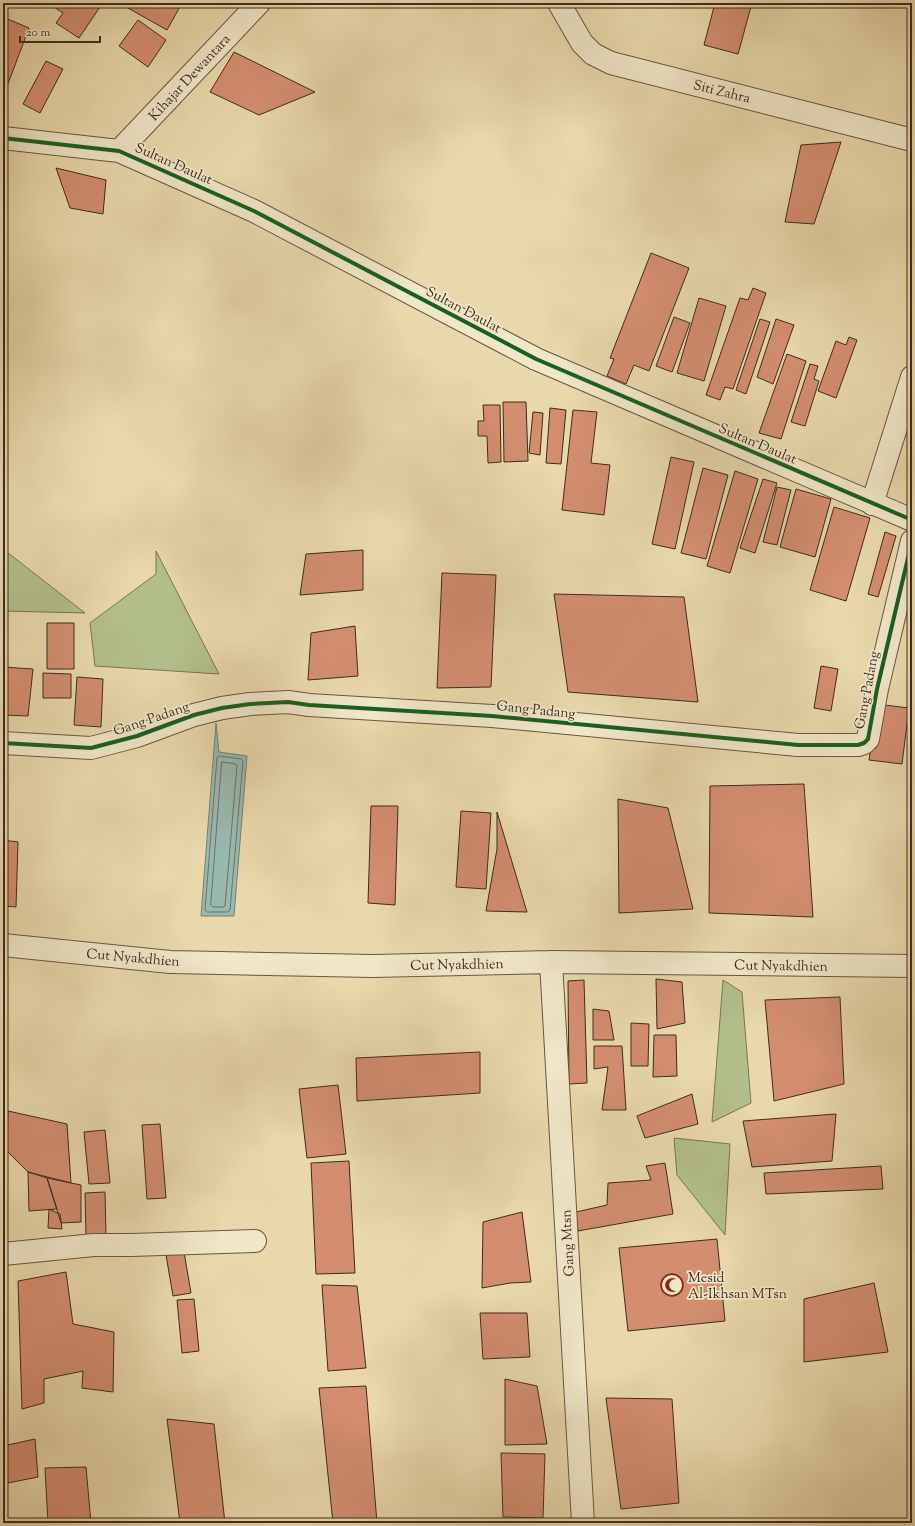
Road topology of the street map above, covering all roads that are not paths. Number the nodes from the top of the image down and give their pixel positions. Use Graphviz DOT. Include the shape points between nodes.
graph roads {
  1 [pos="259,3"];
  2 [pos="558,3"];
  3 [pos="3,138"];
  4 [pos="912,140"];
  5 [pos="118,151"];
  6 [pos="912,377"];
  7 [pos="872,504"];
  8 [pos="912,520"];
  9 [pos="912,542"];
  10 [pos="3,743"];
  11 [pos="3,945"];
  12 [pos="551,962"];
  13 [pos="912,966"];
  14 [pos="255,1241"];
  15 [pos="3,1254"];
  16 [pos="583,1523"];
  1 -- 5 [label="street, Kihajar Dewantara"];
  2 -- 4 [label="street, Siti Zahra" via="582,43 593,54 611,63"];
  3 -- 5 [label="street, Sultan Daulat"];
  5 -- 7 [label="street, Sultan Daulat" via="254,211 536,359"];
  6 -- 7 [label="street"];
  7 -- 8 [label="street, Sultan Daulat"];
  9 -- 10 [label="street, Gang Padang" via="876,689 868,739 858,745 798,745 492,716 288,702 250,704 215,710 137,736 91,748"];
  11 -- 12 [label="street, Cut Nyakdhien" via="170,962 373,966"];
  12 -- 13 [label="street, Cut Nyakdhien"];
  12 -- 16 [label="street, Gang Mtsn"];
  14 -- 15 [label="street" via="131,1246 111,1244"];
}
